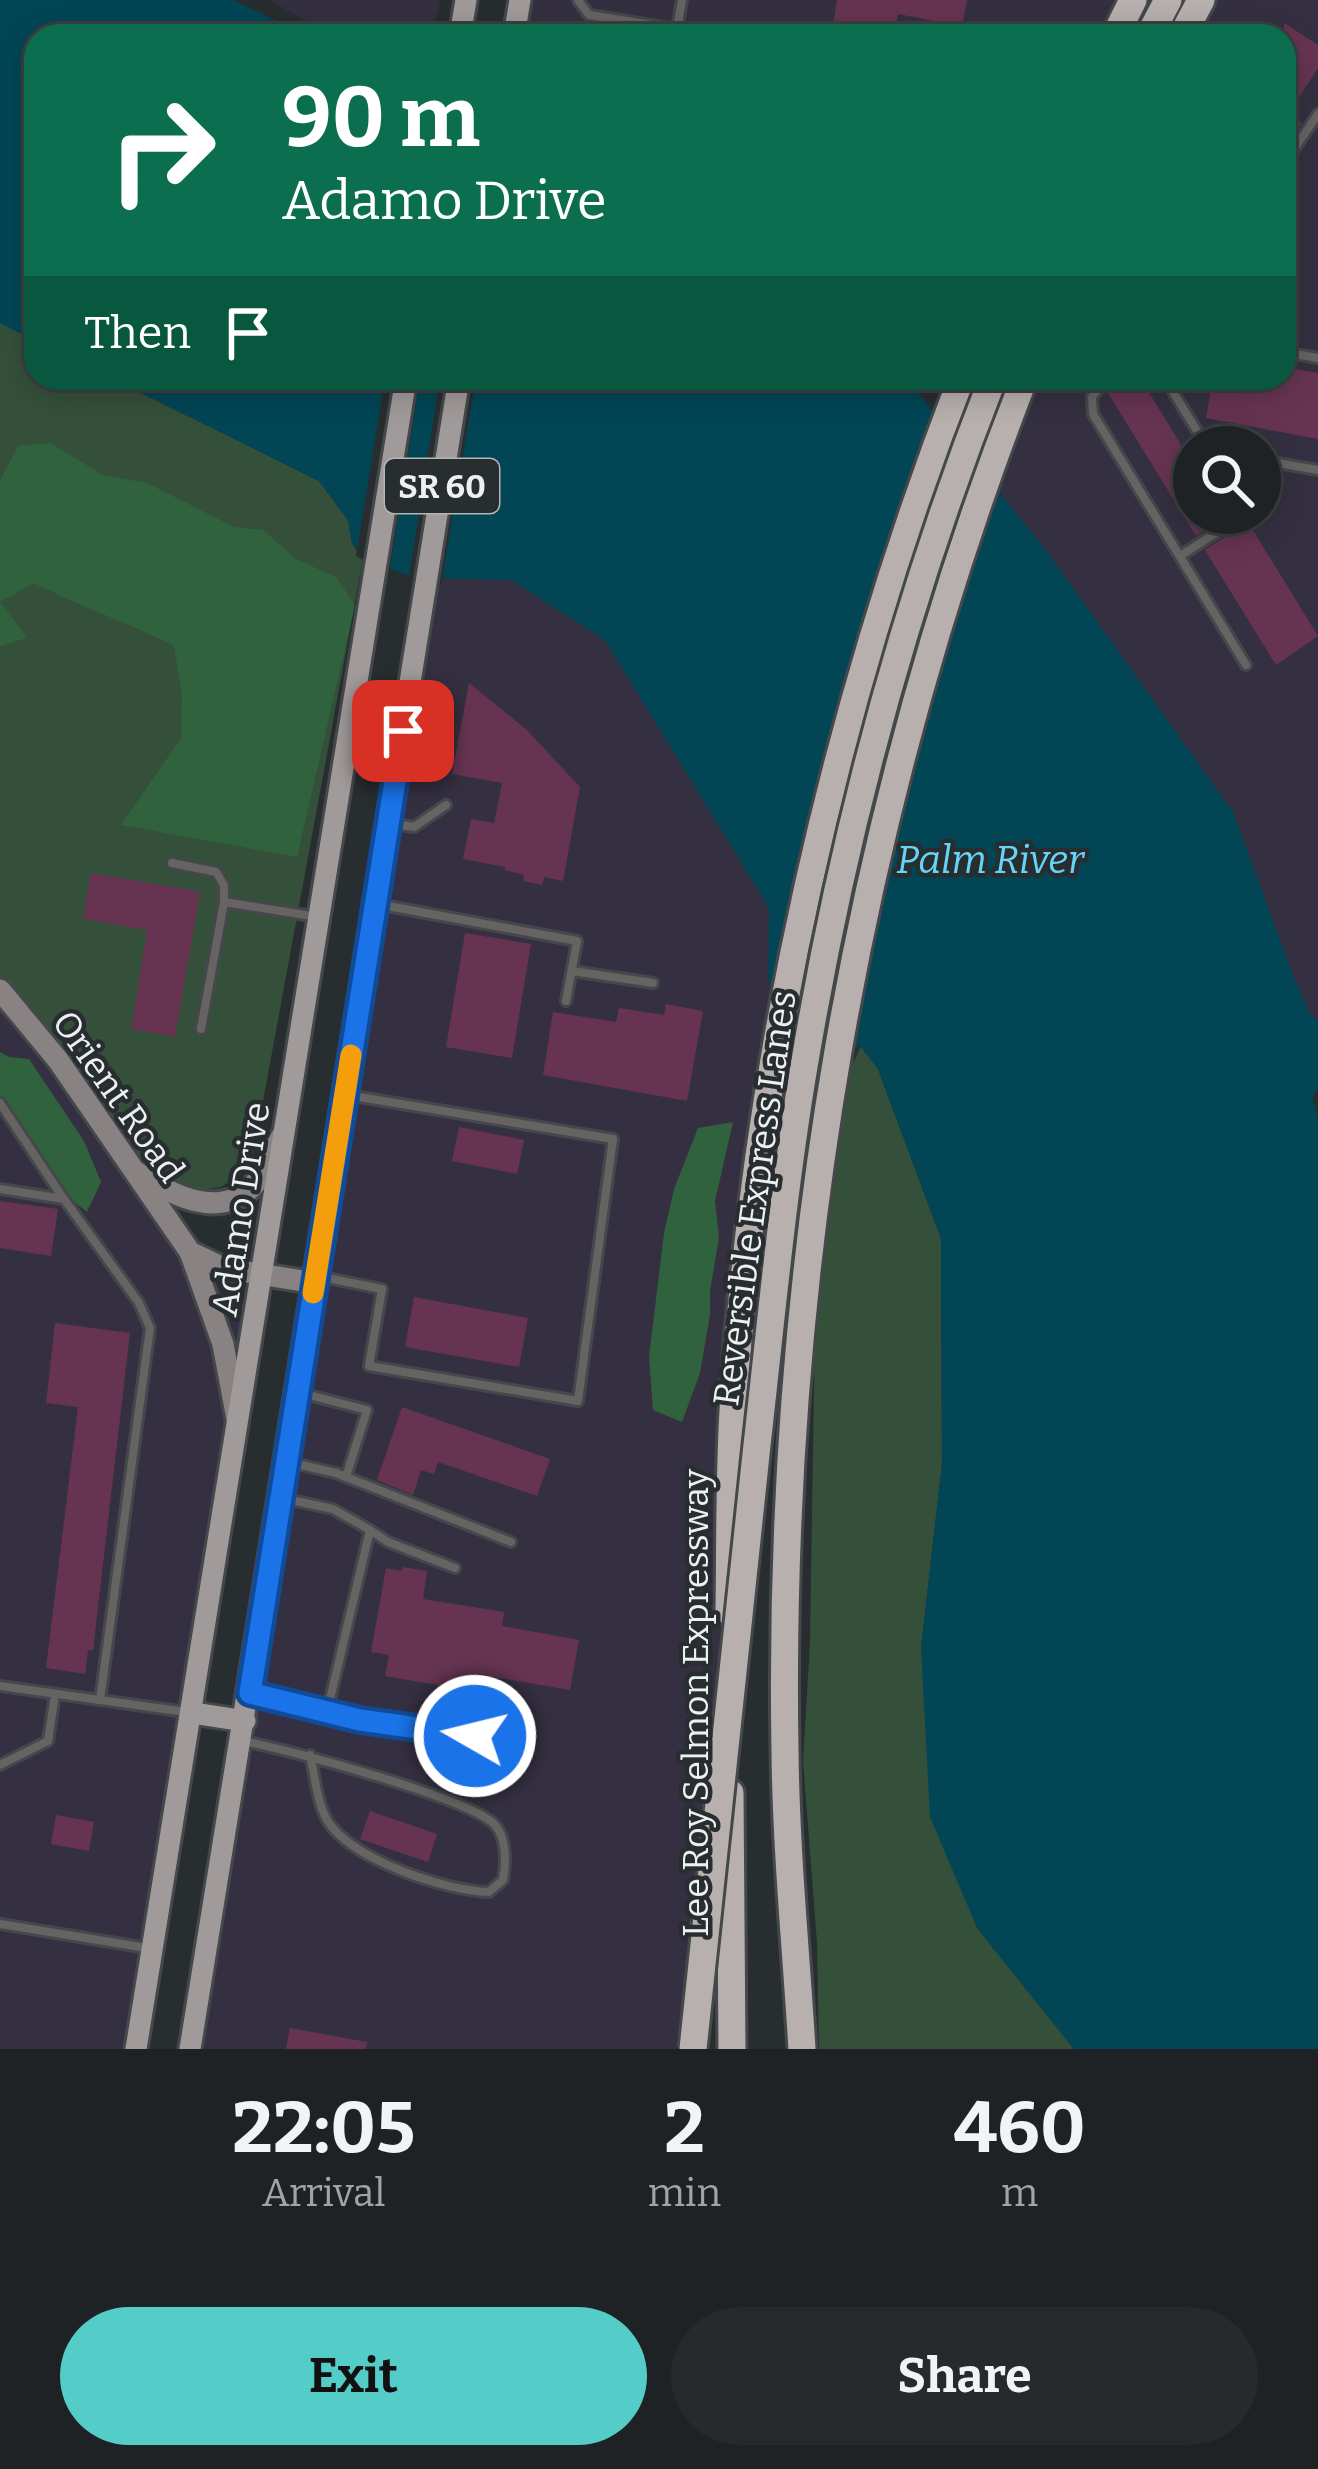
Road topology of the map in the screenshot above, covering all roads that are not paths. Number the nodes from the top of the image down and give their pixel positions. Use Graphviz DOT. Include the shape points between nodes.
graph roads {
  1 [pos="578,0"];
  2 [pos="646,24"];
  3 [pos="1318,114"];
  4 [pos="1296,146"];
  5 [pos="404,390"];
  6 [pos="457,390"];
  7 [pos="958,390"];
  8 [pos="990,390"];
  9 [pos="1020,390"];
  10 [pos="1097,390"];
  11 [pos="1173,390"];
  12 [pos="1194,426"];
  13 [pos="1281,464"];
  14 [pos="1318,470"];
  15 [pos="1214,534"];
  16 [pos="1180,556"];
  17 [pos="1246,665"];
  18 [pos="446,805"];
  19 [pos="388,823"];
  20 [pos="172,863"];
  21 [pos="224,902"];
  22 [pos="376,904"];
  23 [pos="320,917"];
  24 [pos="572,971"];
  25 [pos="653,983"];
  26 [pos="0,990"];
  27 [pos="566,1000"];
  28 [pos="201,1029"];
  29 [pos="345,1095"];
  30 [pos="0,1103"];
  31 [pos="286,1130"];
  32 [pos="131,1169"];
  33 [pos="0,1189"];
  34 [pos="64,1199"];
  35 [pos="190,1252"];
  36 [pos="263,1276"];
  37 [pos="315,1279"];
  38 [pos="297,1392"];
  39 [pos="239,1430"];
  40 [pos="286,1462"];
  41 [pos="346,1478"];
  42 [pos="280,1498"];
  43 [pos="370,1530"];
  44 [pos="511,1542"];
  45 [pos="455,1568"];
  46 [pos="0,1686"];
  47 [pos="250,1693"];
  48 [pos="55,1694"];
  49 [pos="100,1700"];
  50 [pos="327,1712"];
  51 [pos="193,1713"];
  52 [pos="243,1731"];
  53 [pos="475,1736"];
  54 [pos="310,1755"];
  55 [pos="0,1765"];
  56 [pos="0,1924"];
  57 [pos="153,1948"];
  58 [pos="730,2044"];
  59 [pos="136,2049"];
  60 [pos="190,2049"];
  61 [pos="693,2049"];
  62 [pos="802,2049"];
  1 -- 2 [label="lane" via="589,15"];
  3 -- 4 [label="lane"];
  5 -- 23 [label="main road, Adamo Drive / SR 60"];
  6 -- 19 [label="main road, SR 60"];
  7 -- 58 [label="highway, Lee Roy Selmon Expressway" via="848,724 805,904 756,1190 733,1410"];
  8 -- 61 [label="highway, Reversible Express Lanes, bridge" via="890,683 809,1033"];
  9 -- 62 [label="highway" via="914,707 830,1079 799,1325 788,1504 784,1752"];
  10 -- 16 [label="lane" via="1093,414"];
  11 -- 12 [label="lane"];
  13 -- 14 [label="lane"];
  15 -- 16 [label="lane"];
  16 -- 17 [label="lane"];
  18 -- 19 [label="lane" via="414,827"];
  19 -- 22 [label="main road, SR 60"];
  20 -- 21 [label="lane" via="216,872"];
  21 -- 23 [label="lane"];
  21 -- 28 [label="lane"];
  22 -- 24 [label="lane" via="578,941"];
  22 -- 29 [label="main road, SR 60"];
  23 -- 31 [label="main road, Adamo Drive / SR 60"];
  24 -- 25 [label="lane"];
  24 -- 27 [label="lane"];
  26 -- 32 [label="street, Orient Road"];
  29 -- 37 [label="main road, SR 60"];
  29 -- 37 [label="lane" via="614,1139 578,1401 369,1366 382,1289"];
  30 -- 34 [label="lane"];
  31 -- 32 [label="street" via="254,1185 218,1202 172,1196"];
  31 -- 36 [label="main road, Adamo Drive / SR 60"];
  32 -- 35 [label="street, Orient Road"];
  33 -- 34 [label="lane"];
  34 -- 49 [label="lane" via="150,1328"];
  35 -- 36 [label="street"];
  35 -- 39 [label="street, Orient Road" via="223,1344"];
  36 -- 37 [label="street"];
  36 -- 39 [label="main road, Adamo Drive / SR 60"];
  37 -- 38 [label="main road, SR 60"];
  38 -- 40 [label="main road, SR 60"];
  38 -- 41 [label="lane" via="367,1410"];
  39 -- 51 [label="main road, Adamo Drive / SR 60"];
  40 -- 41 [label="lane"];
  40 -- 42 [label="main road, SR 60"];
  41 -- 44 [label="lane"];
  42 -- 43 [label="lane" via="333,1509"];
  42 -- 47 [label="main road, SR 60"];
  43 -- 45 [label="lane"];
  43 -- 50 [label="lane"];
  46 -- 48 [label="lane"];
  47 -- 50 [label="lane"];
  47 -- 52 [label="main road, SR 60"];
  48 -- 49 [label="lane"];
  48 -- 55 [label="lane" via="48,1741"];
  49 -- 51 [label="lane"];
  50 -- 53 [label="lane"];
  51 -- 52 [label="main road"];
  51 -- 57 [label="main road, Adamo Drive / SR 60"];
  52 -- 54 [label="lane"];
  52 -- 60 [label="main road, SR 60"];
  54 -- 54 [label="lane" via="495,1825 503,1880 489,1892 467,1892 343,1841 325,1817"];
  56 -- 57 [label="lane"];
  57 -- 59 [label="main road, Adamo Drive / SR 60"];
}
